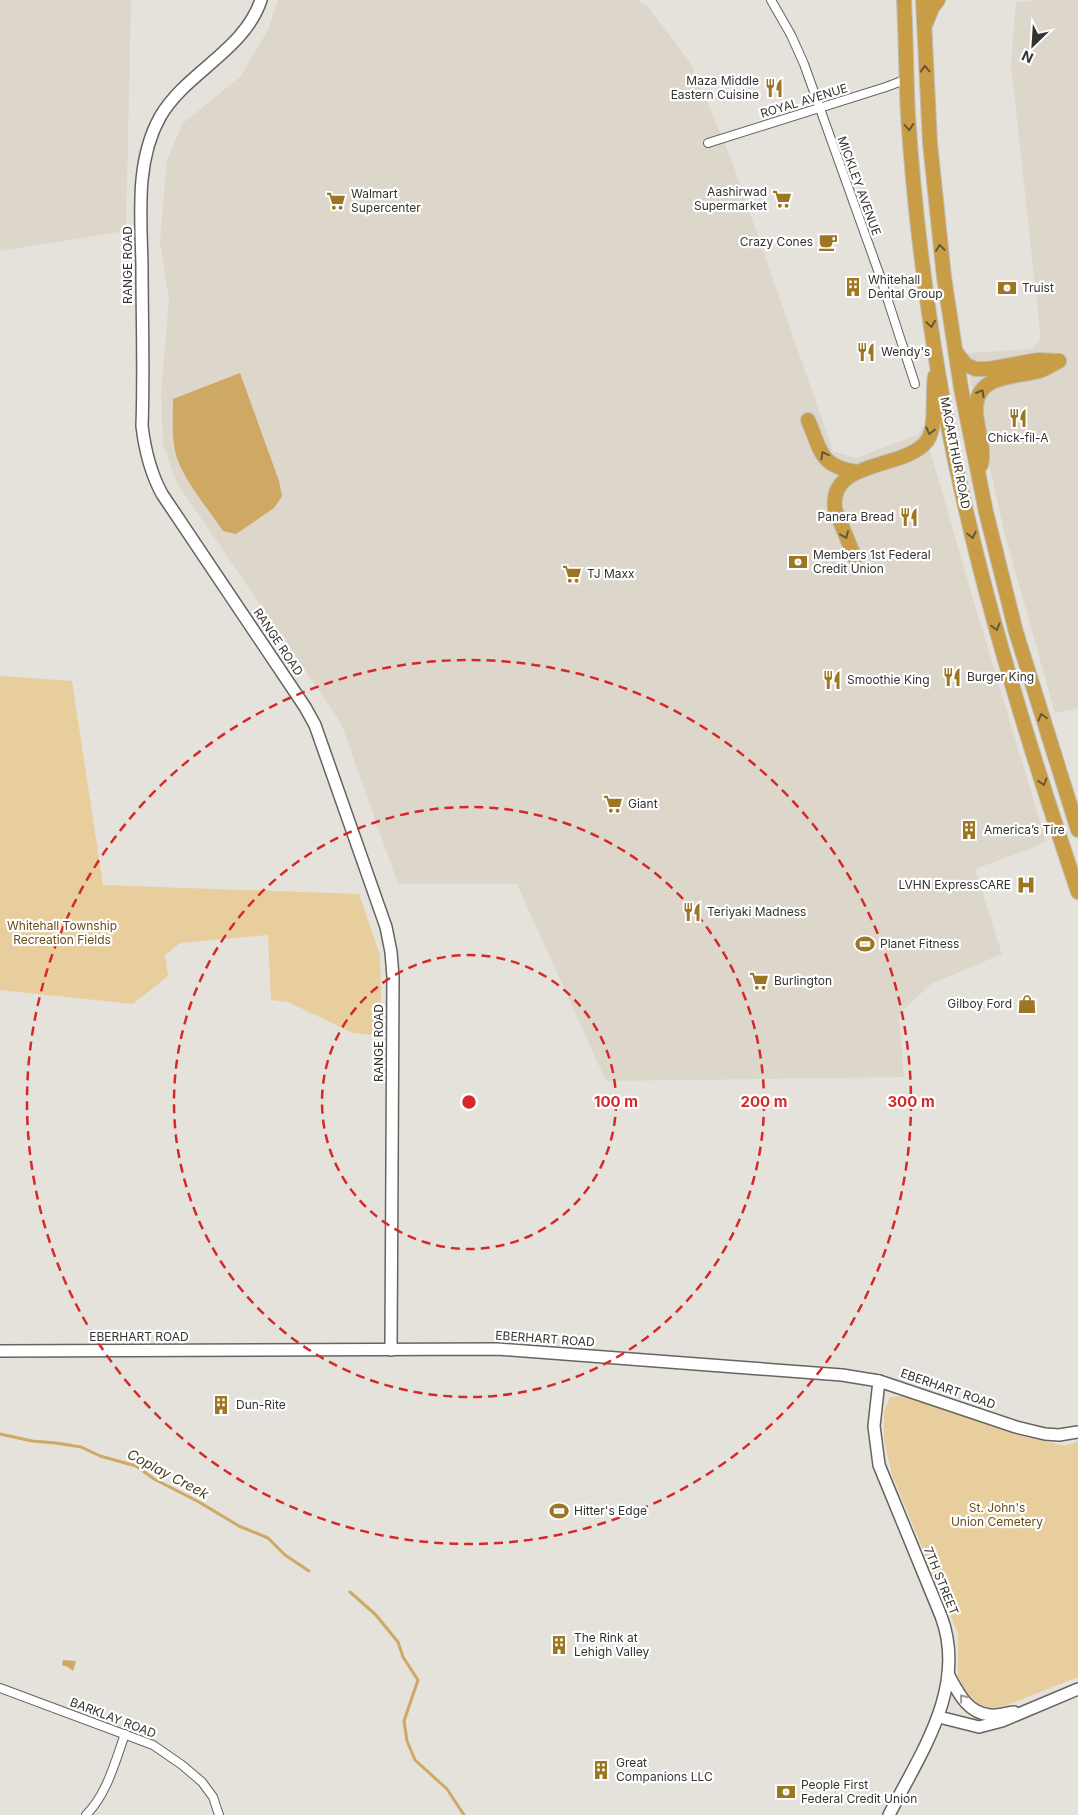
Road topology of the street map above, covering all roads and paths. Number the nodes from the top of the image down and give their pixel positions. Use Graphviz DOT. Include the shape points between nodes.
graph roads {
  1 [pos="260,0"];
  2 [pos="771,0"];
  3 [pos="904,0"];
  4 [pos="923,0"];
  5 [pos="938,0"];
  6 [pos="923,33"];
  7 [pos="907,79"];
  8 [pos="819,107"];
  9 [pos="708,143"];
  10 [pos="954,348"];
  11 [pos="937,366"];
  12 [pos="915,384"];
  13 [pos="808,420"];
  14 [pos="856,472"];
  15 [pos="978,475"];
  16 [pos="856,558"];
  17 [pos="1078,830"];
  18 [pos="1078,892"];
  19 [pos="0,1350"];
  20 [pos="391,1350"];
  21 [pos="879,1381"];
  22 [pos="1078,1432"];
  23 [pos="948,1674"];
  24 [pos="0,1688"];
  25 [pos="1078,1689"];
  26 [pos="1020,1714"];
  27 [pos="939,1717"];
  28 [pos="125,1734"];
  29 [pos="86,1815"];
  30 [pos="218,1815"];
  31 [pos="889,1815"];
  1 -- 20 [label="street, RANGE ROAD" via="251,22 237,39 171,102 148,142 142,174 143,436 148,464 162,494 315,725 386,927 394,977"];
  2 -- 8 [label="street, MICKLEY AVENUE" via="791,35"];
  3 -- 7 [label="highway, MACARTHUR ROAD"];
  4 -- 6 [label="highway, MACARTHUR ROAD"];
  5 -- 6 [label="highway"];
  10 -- 6 [label="highway, MACARTHUR ROAD, one-way" via="933,183"];
  7 -- 8 [label="street, ROYAL AVENUE"];
  7 -- 11 [label="highway, MACARTHUR ROAD, one-way" via="919,226"];
  8 -- 9 [label="street, ROYAL AVENUE"];
  8 -- 12 [label="street, MICKLEY AVENUE"];
  10 -- 15 [label="highway, MACARTHUR ROAD"];
  15 -- 10 [label="highway, one-way" via="983,454 976,401 981,390 995,380 1040,371 1059,361 1038,360 976,369 966,365"];
  11 -- 14 [label="highway, one-way" via="928,439 914,452"];
  11 -- 18 [label="highway, MACARTHUR ROAD, one-way" via="964,500 990,605"];
  14 -- 13 [label="highway, one-way" via="835,467 825,460"];
  14 -- 16 [label="highway, one-way" via="838,487 834,502"];
  17 -- 15 [label="highway, MACARTHUR ROAD, one-way" via="1016,632"];
  19 -- 20 [label="street, EBERHART ROAD"];
  20 -- 21 [label="street, EBERHART ROAD" via="497,1349 842,1375"];
  21 -- 22 [label="street, EBERHART ROAD" via="1016,1427 1045,1434"];
  21 -- 23 [label="street, 7TH STREET" via="874,1426 879,1466 945,1626"];
  26 -- 23 [label="street, one-way" via="990,1715 974,1711 961,1697"];
  23 -- 27 [label="street, 7TH STREET"];
  24 -- 28 [label="street, BARKLAY ROAD"];
  25 -- 26 [label="street"];
  26 -- 27 [label="street" via="979,1727"];
  27 -- 31 [label="street, 7TH STREET"];
  28 -- 29 [label="street" via="104,1790"];
  28 -- 30 [label="street, BARKLAY ROAD" via="154,1745 202,1782 213,1798"];
}
